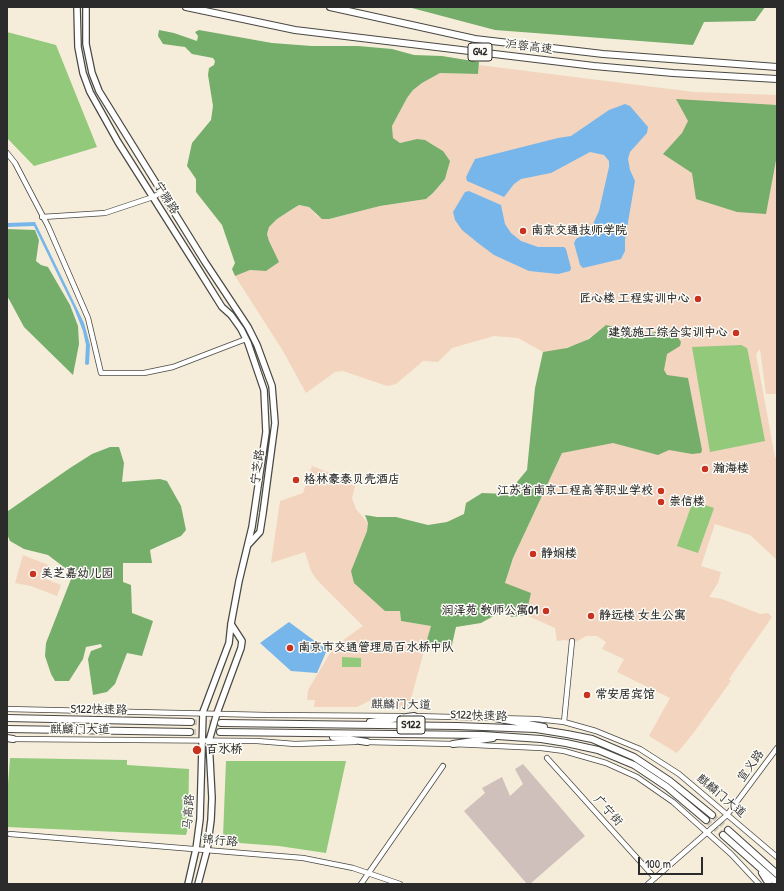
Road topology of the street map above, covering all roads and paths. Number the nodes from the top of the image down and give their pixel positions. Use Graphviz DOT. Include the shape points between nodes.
graph roads {
  1 [pos="77,7"];
  2 [pos="86,7"];
  3 [pos="186,7"];
  4 [pos="330,7"];
  5 [pos="777,67"];
  6 [pos="777,79"];
  7 [pos="7,154"];
  8 [pos="162,192"];
  9 [pos="153,197"];
  10 [pos="42,217"];
  11 [pos="246,339"];
  12 [pos="272,386"];
  13 [pos="264,390"];
  14 [pos="247,546"];
  15 [pos="231,624"];
  16 [pos="572,641"];
  17 [pos="7,709"];
  18 [pos="203,712"];
  19 [pos="217,713"];
  20 [pos="414,716"];
  21 [pos="7,718"];
  22 [pos="495,718"];
  23 [pos="191,722"];
  24 [pos="221,722"];
  25 [pos="564,722"];
  26 [pos="352,724"];
  27 [pos="7,729"];
  28 [pos="190,732"];
  29 [pos="220,732"];
  30 [pos="312,733"];
  31 [pos="567,734"];
  32 [pos="511,736"];
  33 [pos="9,738"];
  34 [pos="201,741"];
  35 [pos="209,741"];
  36 [pos="367,742"];
  37 [pos="453,744"];
  38 [pos="777,748"];
  39 [pos="547,758"];
  40 [pos="443,766"];
  41 [pos="712,815"];
  42 [pos="727,815"];
  43 [pos="706,820"];
  44 [pos="728,830"];
  45 [pos="708,832"];
  46 [pos="10,834"];
  47 [pos="722,835"];
  48 [pos="196,849"];
  49 [pos="207,850"];
  50 [pos="777,857"];
  51 [pos="764,863"];
  52 [pos="755,864"];
  53 [pos="777,869"];
  54 [pos="368,874"];
  55 [pos="777,874"];
  56 [pos="655,878"];
  57 [pos="777,883"];
  58 [pos="188,884"];
  59 [pos="198,884"];
  60 [pos="361,884"];
  61 [pos="400,884"];
  62 [pos="648,884"];
  63 [pos="759,884"];
  64 [pos="769,884"];
  1 -- 9 [label="main road, 宁狮路" via="78,47 90,92"];
  2 -- 8 [label="main road, 宁狮路" via="86,44 99,91"];
  3 -- 6 [label="highway, 沪蓉高速 / G42" via="295,30 594,66"];
  4 -- 5 [label="highway, 沪蓉高速 / G42" via="475,39 618,56"];
  7 -- 10 [label="street" via="15,163"];
  8 -- 9 [label="street"];
  8 -- 12 [label="main road, 宁狮路" via="248,327"];
  9 -- 10 [label="street" via="105,213"];
  9 -- 11 [label="main road, 宁狮路" via="222,307 231,315"];
  10 -- 11 [label="street" via="88,318 101,373 144,373 174,367"];
  11 -- 13 [label="main road, 宁狮路"];
  12 -- 14 [label="main road, 宁芝路" via="275,424 263,513 260,532"];
  13 -- 14 [label="main road, 宁芝路" via="266,432"];
  14 -- 15 [label="main road, 宁芝路"];
  15 -- 18 [label="main road, 宁芝路" via="229,643"];
  15 -- 19 [label="main road" via="242,641 241,648"];
  16 -- 25 [label="street"];
  17 -- 18 [label="street, 麒麟门大道"];
  18 -- 19 [label="street, 麒麟门大道"];
  18 -- 34 [label="main road, 马高路"];
  19 -- 20 [label="street, 麒麟门大道"];
  19 -- 35 [label="main road, 马高路"];
  20 -- 22 [label="street, 麒麟门大道"];
  20 -- 26 [label="highway"];
  21 -- 23 [label="highway, S122快速路"];
  22 -- 25 [label="street, 麒麟门大道"];
  22 -- 31 [label="highway" via="536,725"];
  24 -- 26 [label="highway, S122快速路 / S122"];
  25 -- 42 [label="street, 麒麟门大道" via="596,731 640,749 679,774"];
  26 -- 31 [label="highway, S122快速路 / S122" via="523,729"];
  27 -- 28 [label="highway, S122快速路"];
  29 -- 30 [label="highway, S122快速路 / S122"];
  30 -- 32 [label="highway, S122快速路 / S122"];
  30 -- 36 [label="highway"];
  31 -- 41 [label="highway, S122快速路 / S122" via="600,742 639,760"];
  32 -- 37 [label="highway"];
  32 -- 43 [label="highway, S122快速路 / S122" via="584,746 622,760 667,786"];
  33 -- 34 [label="street, 麒麟门大道"];
  34 -- 35 [label="street, 麒麟门大道"];
  34 -- 48 [label="main road, 马高路" via="202,799"];
  35 -- 36 [label="street" via="295,744"];
  35 -- 49 [label="main road, 马高路" via="212,798"];
  36 -- 37 [label="street"];
  37 -- 45 [label="street" via="541,748 564,751 606,763 652,786"];
  38 -- 42 [label="street, 宣义路"];
  39 -- 56 [label="street, 广宁街"];
  40 -- 54 [label="street"];
  42 -- 45 [label="street, 宣义路"];
  42 -- 50 [label="street, 麒麟门大道"];
  44 -- 51 [label="highway"];
  45 -- 56 [label="street, 宣义路"];
  45 -- 63 [label="street"];
  46 -- 48 [label="street, 锦行路"];
  47 -- 52 [label="highway"];
  48 -- 49 [label="street, 锦行路"];
  48 -- 58 [label="main road, 马高路"];
  49 -- 54 [label="street, 锦行路" via="303,858 332,863"];
  49 -- 59 [label="main road, 马高路"];
  51 -- 53 [label="highway"];
  51 -- 55 [label="highway"];
  52 -- 57 [label="highway"];
  52 -- 64 [label="highway"];
  54 -- 60 [label="street"];
  54 -- 61 [label="street, 锦行路"];
  56 -- 62 [label="street, 宣义路"];
}
